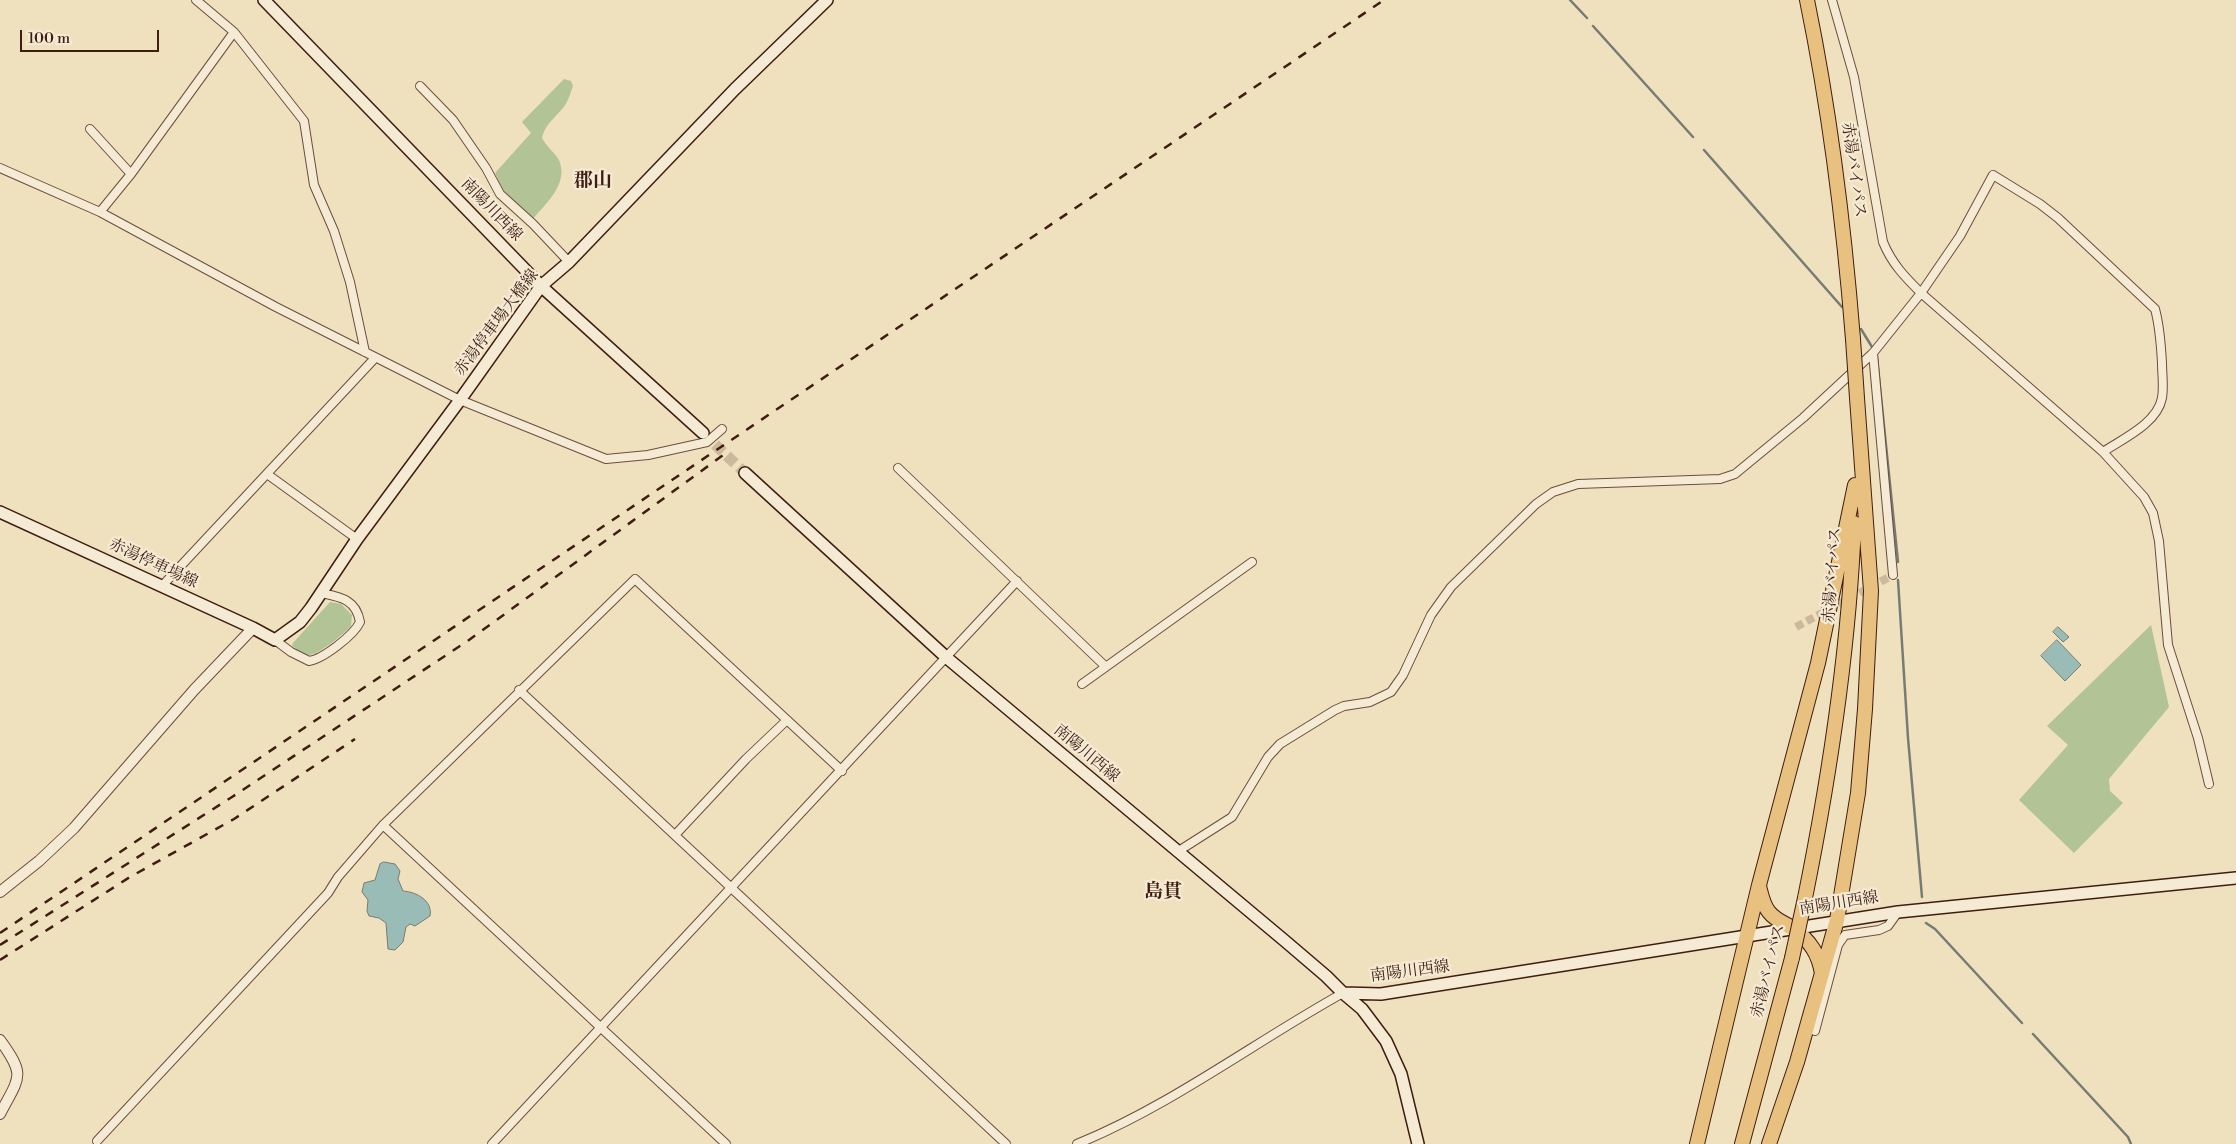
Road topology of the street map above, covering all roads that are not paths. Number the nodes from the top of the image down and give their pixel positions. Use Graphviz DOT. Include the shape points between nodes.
graph roads {
  1 [pos="196,0"];
  2 [pos="264,0"];
  3 [pos="827,0"];
  4 [pos="1807,0"];
  5 [pos="1832,0"];
  6 [pos="234,32"];
  7 [pos="420,86"];
  8 [pos="90,129"];
  9 [pos="0,168"];
  10 [pos="131,174"];
  11 [pos="100,212"];
  12 [pos="569,262"];
  13 [pos="541,286"];
  14 [pos="1921,293"];
  15 [pos="365,352"];
  16 [pos="1873,353"];
  17 [pos="374,358"];
  18 [pos="1857,398"];
  19 [pos="460,400"];
  20 [pos="722,429"];
  21 [pos="703,433"];
  22 [pos="2103,452"];
  23 [pos="898,468"];
  24 [pos="745,473"];
  25 [pos="267,474"];
  26 [pos="1856,485"];
  27 [pos="0,512"];
  28 [pos="357,539"];
  29 [pos="1252,562"];
  30 [pos="1893,575"];
  31 [pos="1017,581"];
  32 [pos="162,586"];
  33 [pos="321,593"];
  34 [pos="254,628"];
  35 [pos="275,640"];
  36 [pos="947,658"];
  37 [pos="1104,666"];
  38 [pos="1082,684"];
  39 [pos="519,690"];
  40 [pos="787,720"];
  41 [pos="842,771"];
  42 [pos="2209,784"];
  43 [pos="383,825"];
  44 [pos="675,835"];
  45 [pos="1177,852"];
  46 [pos="2236,878"];
  47 [pos="1759,886"];
  48 [pos="731,888"];
  49 [pos="0,892"];
  50 [pos="1898,912"];
  51 [pos="1837,920"];
  52 [pos="1793,928"];
  53 [pos="1746,936"];
  54 [pos="1822,976"];
  55 [pos="1343,993"];
  56 [pos="600,1028"];
  57 [pos="1815,1030"];
  58 [pos="0,1040"];
  59 [pos="0,1114"];
  60 [pos="97,1141"];
  61 [pos="492,1144"];
  62 [pos="726,1144"];
  63 [pos="1006,1144"];
  64 [pos="1077,1144"];
  65 [pos="1418,1144"];
  66 [pos="1697,1144"];
  67 [pos="1742,1144"];
  68 [pos="1769,1144"];
  1 -- 6 [label="street"];
  2 -- 13 [label="main road, 南陽川西線"];
  3 -- 12 [label="main road, 赤湯停車場大橋線" via="735,89"];
  4 -- 18 [label="highway, 赤湯バイパス, bridge" via="1823,78 1836,169"];
  5 -- 14 [label="street" via="1854,77 1883,242 1896,268"];
  6 -- 10 [label="street"];
  6 -- 15 [label="street" via="304,121 314,185 350,282"];
  7 -- 12 [label="street" via="453,120 500,194"];
  8 -- 10 [label="street"];
  9 -- 11 [label="street"];
  10 -- 11 [label="street"];
  11 -- 15 [label="street"];
  12 -- 13 [label="main road, 赤湯停車場大橋線"];
  13 -- 19 [label="main road, 赤湯停車場大橋線"];
  13 -- 21 [label="main road, 南陽川西線"];
  14 -- 16 [label="street"];
  14 -- 22 [label="street"];
  14 -- 22 [label="street" via="1960,236 1993,175 2058,218 2148,302 2160,328 2162,400 2140,428"];
  15 -- 17 [label="street"];
  16 -- 30 [label="street"];
  16 -- 45 [label="street" via="1804,418 1735,474 1720,479 1578,484 1553,492 1536,504 1451,588 1431,616 1403,675 1391,692 1370,702 1335,710 1280,744 1268,757 1232,817"];
  17 -- 19 [label="street"];
  17 -- 25 [label="street"];
  18 -- 26 [label="highway, 赤湯バイパス"];
  18 -- 51 [label="highway" via="1871,591 1858,793"];
  19 -- 20 [label="street" via="606,459 648,455 707,442"];
  19 -- 28 [label="main road, 赤湯停車場大橋線"];
  22 -- 42 [label="street" via="2135,484 2153,513 2159,541 2168,645"];
  23 -- 31 [label="street"];
  24 -- 36 [label="main road, 南陽川西線"];
  25 -- 28 [label="street"];
  25 -- 32 [label="street"];
  26 -- 47 [label="highway" via="1818,663"];
  26 -- 67 [label="highway, 赤湯バイパス, bridge" via="1850,594 1837,724 1792,958"];
  27 -- 32 [label="main road, 赤湯停車場線"];
  28 -- 33 [label="main road, 赤湯停車場大橋線"];
  29 -- 37 [label="street"];
  31 -- 36 [label="street"];
  31 -- 37 [label="street"];
  32 -- 34 [label="main road, 赤湯停車場線"];
  33 -- 35 [label="main road, 赤湯停車場大橋線" via="300,622"];
  33 -- 35 [label="street" via="344,597 354,606 360,622 353,633 319,658 309,661"];
  34 -- 35 [label="main road, 赤湯停車場線"];
  34 -- 49 [label="street" via="194,690 74,828"];
  36 -- 41 [label="street"];
  36 -- 45 [label="main road, 南陽川西線"];
  37 -- 38 [label="street"];
  39 -- 40 [label="street" via="635,579"];
  39 -- 43 [label="street"];
  39 -- 44 [label="street"];
  40 -- 41 [label="street"];
  40 -- 44 [label="street"];
  41 -- 48 [label="street"];
  43 -- 56 [label="street"];
  43 -- 60 [label="street" via="312,911"];
  44 -- 48 [label="street"];
  45 -- 55 [label="main road, 南陽川西線" via="1299,952"];
  46 -- 50 [label="main road, 南陽川西線"];
  47 -- 52 [label="highway" via="1768,910 1781,923"];
  47 -- 53 [label="highway"];
  48 -- 56 [label="street"];
  48 -- 63 [label="street"];
  50 -- 51 [label="main road, 南陽川西線"];
  50 -- 57 [label="street" via="1888,926 1879,930 1845,935 1838,945"];
  51 -- 52 [label="main road, 南陽川西線"];
  51 -- 54 [label="highway"];
  52 -- 53 [label="main road, 南陽川西線"];
  52 -- 54 [label="highway" via="1814,948"];
  53 -- 55 [label="main road, 南陽川西線" via="1381,994"];
  53 -- 66 [label="highway"];
  54 -- 68 [label="highway"];
  55 -- 64 [label="street" via="1164,1102 1118,1127"];
  55 -- 65 [label="main road" via="1362,1008 1390,1047 1401,1074"];
  56 -- 61 [label="street"];
  56 -- 62 [label="street"];
  58 -- 59 [label="street" via="18,1068 14,1087"];
}
